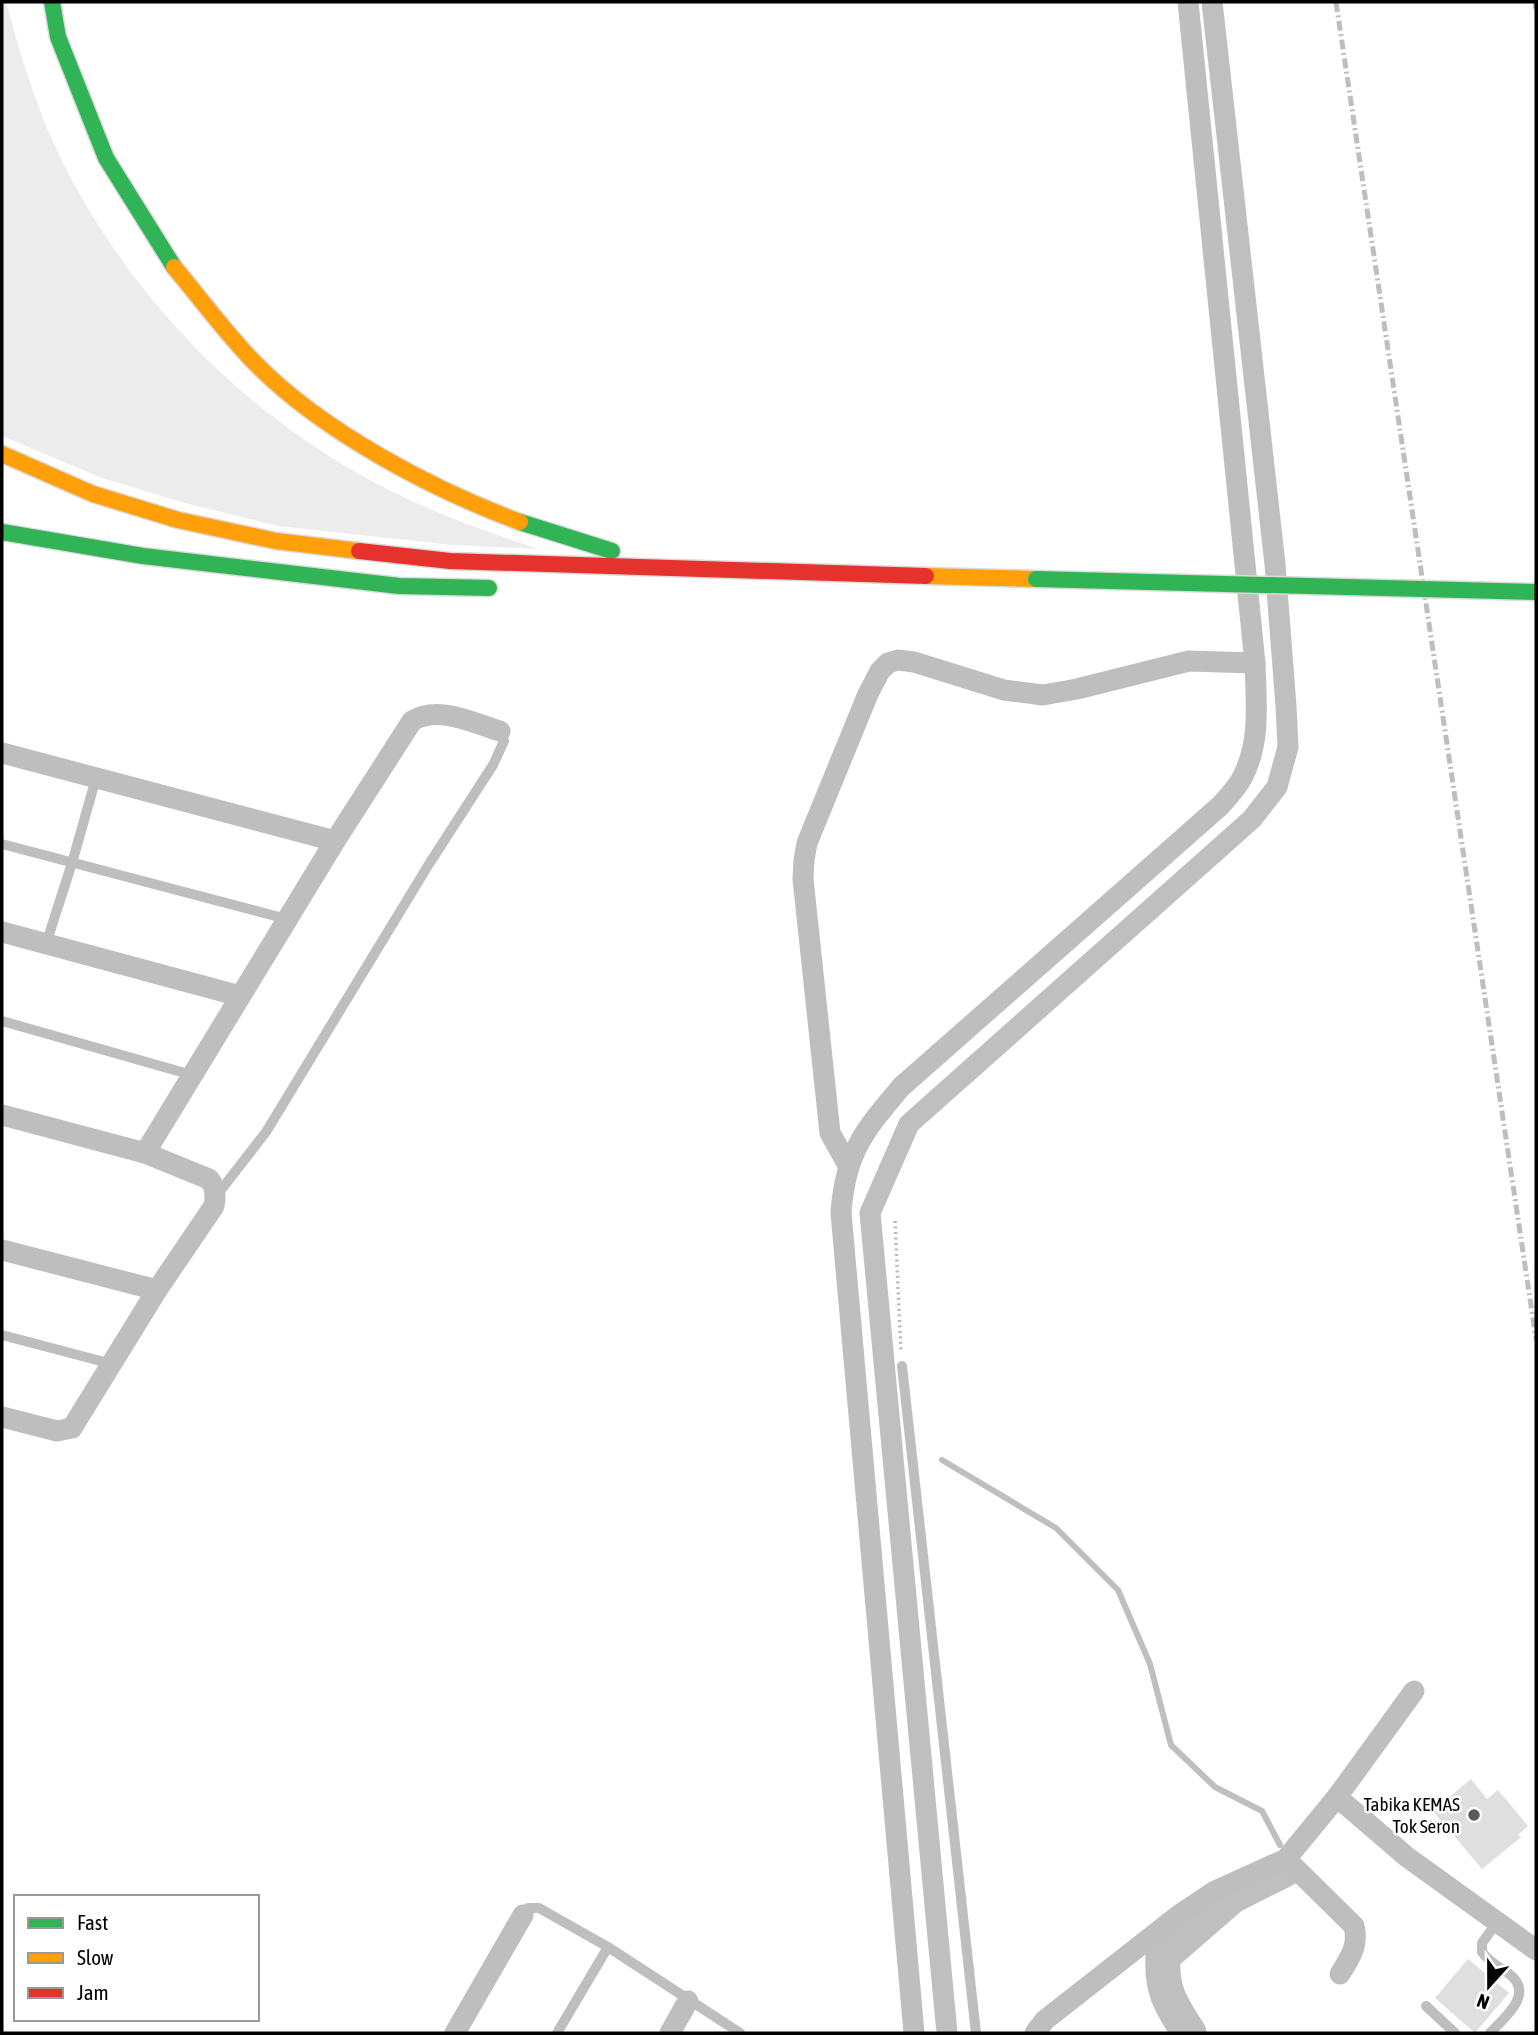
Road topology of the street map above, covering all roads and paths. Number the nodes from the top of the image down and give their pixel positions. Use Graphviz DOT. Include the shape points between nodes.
graph roads {
  1 [pos="52,2"];
  2 [pos="1188,2"];
  3 [pos="2,454"];
  4 [pos="150,528"];
  5 [pos="2,532"];
  6 [pos="177,536"];
  7 [pos="240,551"];
  8 [pos="672,567"];
  9 [pos="1536,593"];
  10 [pos="1232,610"];
  11 [pos="1259,611"];
  12 [pos="1255,663"];
  13 [pos="500,731"];
  14 [pos="2,753"];
  15 [pos="96,778"];
  16 [pos="335,841"];
  17 [pos="2,844"];
  18 [pos="72,863"];
  19 [pos="287,919"];
  20 [pos="2,932"];
  21 [pos="46,944"];
  22 [pos="240,996"];
  23 [pos="2,1021"];
  24 [pos="192,1075"];
  25 [pos="2,1115"];
  26 [pos="145,1153"];
  27 [pos="848,1165"];
  28 [pos="216,1196"];
  29 [pos="895,1221"];
  30 [pos="2,1250"];
  31 [pos="158,1290"];
  32 [pos="2,1335"];
  33 [pos="112,1364"];
  34 [pos="902,1366"];
  35 [pos="2,1417"];
  36 [pos="1414,1691"];
  37 [pos="1337,1797"];
  38 [pos="1286,1859"];
  39 [pos="523,1915"];
  40 [pos="1497,1922"];
  41 [pos="608,1947"];
  42 [pos="1536,1950"];
  43 [pos="1340,1974"];
  44 [pos="688,2001"];
  45 [pos="1426,2006"];
  46 [pos="1041,2030"];
  47 [pos="455,2033"];
  48 [pos="557,2033"];
  49 [pos="670,2033"];
  50 [pos="740,2033"];
  51 [pos="914,2033"];
  52 [pos="976,2033"];
  53 [pos="1455,2033"];
  54 [pos="1490,2033"];
  1 -- 8 [label="highway" via="58,37 106,158 173,266 257,365 302,404 377,456 479,507 562,537"];
  2 -- 12 [label="street"];
  3 -- 8 [label="highway" via="93,494 178,520 276,541 450,561"];
  4 -- 6 [label="highway"];
  5 -- 7 [label="highway" via="143,556 399,586 506,588 450,584"];
  8 -- 9 [label="highway, bridge"];
  10 -- 11 [label="highway"];
  12 -- 27 [label="street" via="1253,750 1242,779 1220,806 901,1087 866,1131"];
  12 -- 27 [label="street" via="1189,662 1043,695 1004,690 914,662 898,660 880,671 807,843 804,860 830,1133"];
  13 -- 16 [label="street" via="441,714 412,721"];
  13 -- 28 [label="lane" via="505,741 493,765 266,1132"];
  14 -- 15 [label="street"];
  15 -- 16 [label="street"];
  15 -- 18 [label="lane"];
  16 -- 19 [label="street"];
  17 -- 18 [label="lane"];
  18 -- 19 [label="lane"];
  18 -- 21 [label="lane"];
  19 -- 22 [label="street"];
  20 -- 21 [label="street"];
  21 -- 22 [label="street"];
  22 -- 24 [label="street"];
  23 -- 24 [label="lane"];
  24 -- 26 [label="street"];
  25 -- 26 [label="street"];
  26 -- 28 [label="street" via="201,1175 213,1184"];
  27 -- 51 [label="street" via="841,1213"];
  28 -- 31 [label="street" via="214,1206"];
  29 -- 34 [label="path"];
  30 -- 31 [label="street"];
  31 -- 33 [label="street"];
  32 -- 33 [label="lane"];
  33 -- 35 [label="street" via="72,1428 57,1431"];
  34 -- 52 [label="lane"];
  36 -- 37 [label="street"];
  37 -- 38 [label="street"];
  37 -- 40 [label="street" via="1407,1857"];
  38 -- 43 [label="street" via="1354,1926 1353,1953"];
  38 -- 46 [label="street" via="1215,1891 1179,1915"];
  39 -- 41 [label="lane" via="528,1908 539,1908"];
  39 -- 47 [label="street"];
  40 -- 42 [label="street"];
  40 -- 54 [label="lane" via="1482,1943 1482,1952 1516,1979 1520,1993 1516,2006"];
  41 -- 44 [label="lane"];
  41 -- 48 [label="lane"];
  44 -- 49 [label="street"];
  44 -- 50 [label="lane"];
  45 -- 53 [label="lane"];
}
